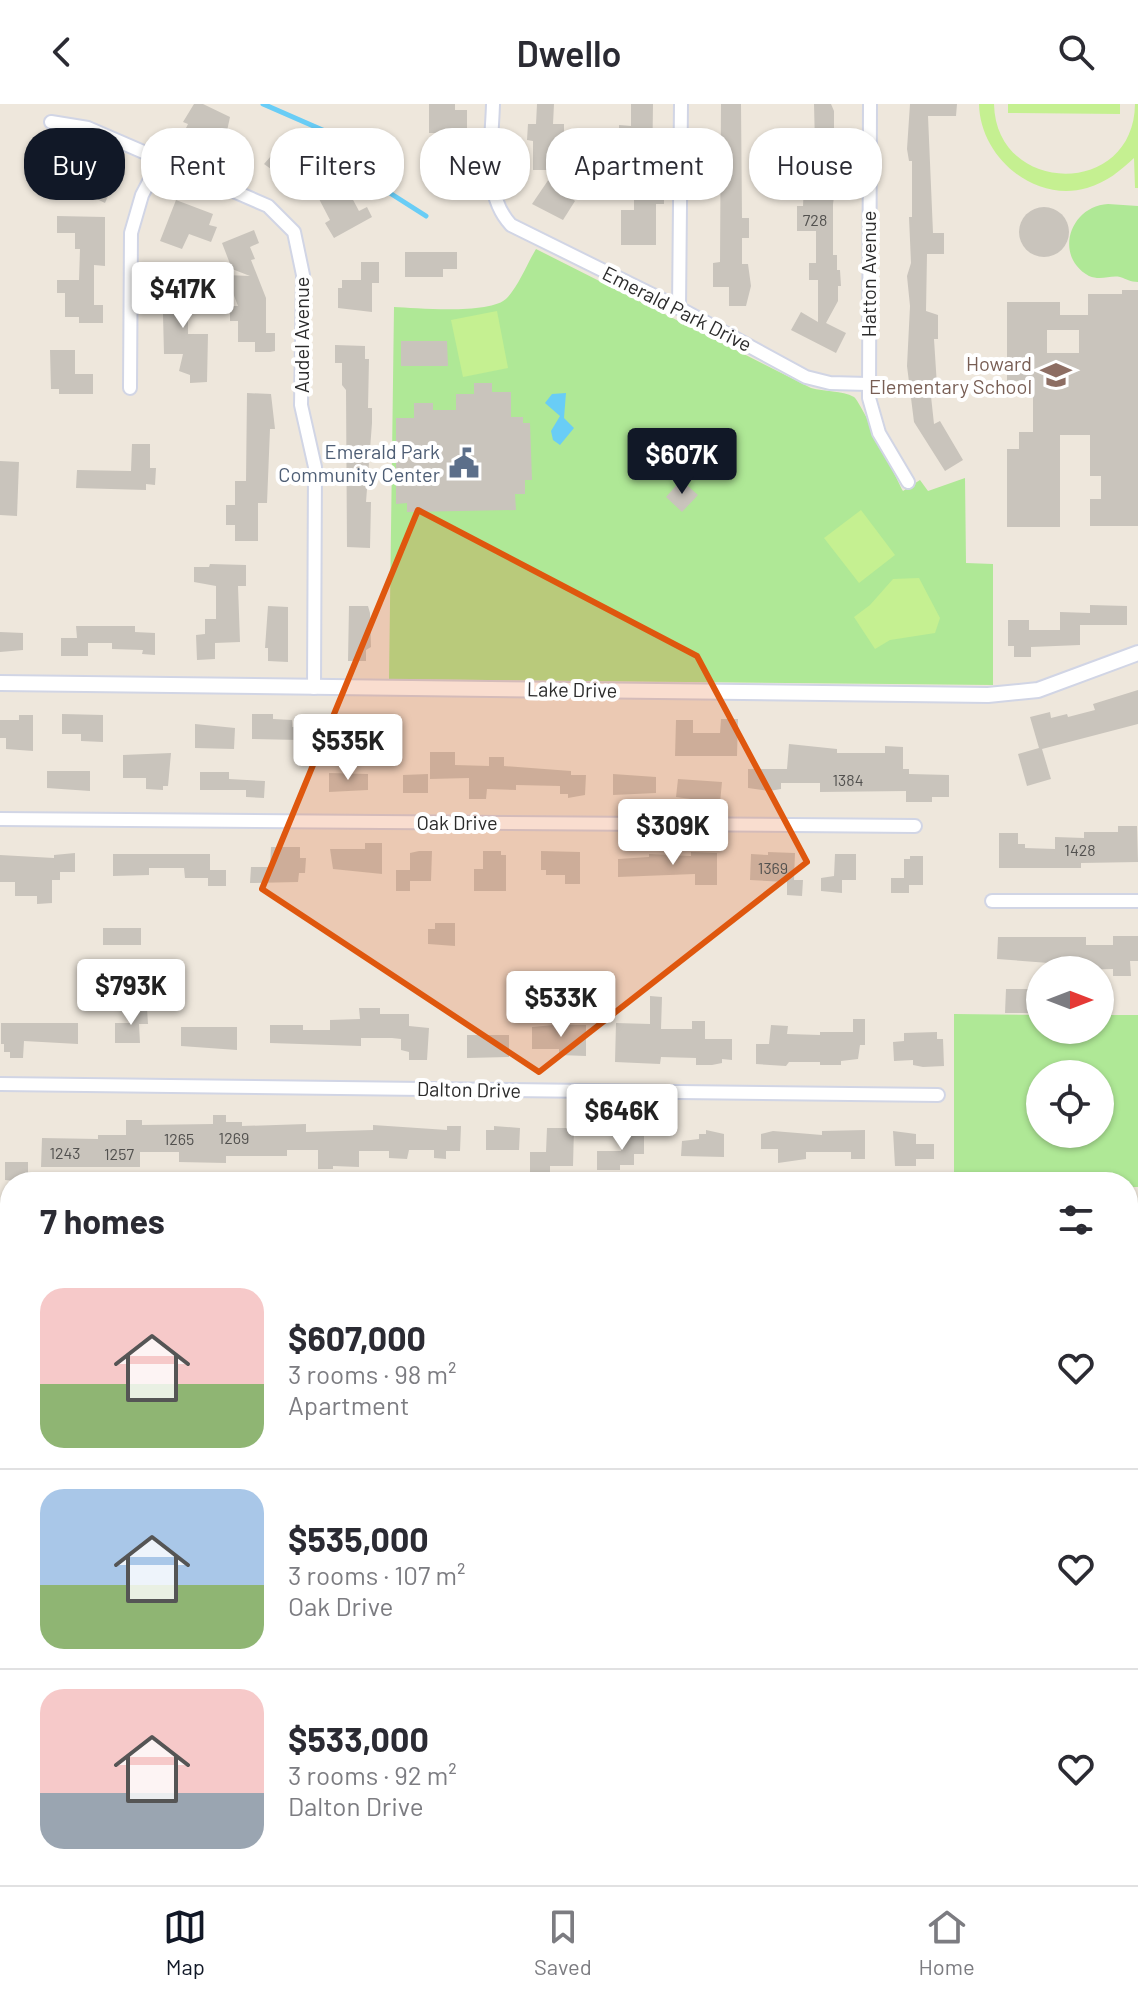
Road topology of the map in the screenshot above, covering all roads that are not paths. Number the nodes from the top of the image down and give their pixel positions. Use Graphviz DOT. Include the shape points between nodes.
graph roads {
  1 [pos="493,104"];
  2 [pos="681,104"];
  3 [pos="870,104"];
  4 [pos="51,122"];
  5 [pos="141,151"];
  6 [pos="141,198"];
  7 [pos="254,200"];
  8 [pos="679,308"];
  9 [pos="868,384"];
  10 [pos="130,388"];
  11 [pos="908,482"];
  12 [pos="1138,653"];
  13 [pos="0,683"];
  14 [pos="314,688"];
  15 [pos="0,819"];
  16 [pos="915,826"];
  17 [pos="992,901"];
  18 [pos="1138,901"];
  19 [pos="0,1084"];
  20 [pos="938,1095"];
  1 -- 8 [label="street, Emerald Park Drive" via="497,207 521,232"];
  2 -- 8 [label="street"];
  3 -- 9 [label="street, Hatton Avenue"];
  4 -- 5 [label="street, Audel Avenue" via="78,125"];
  6 -- 10 [label="street" via="131,233"];
  7 -- 14 [label="street, Audel Avenue" via="288,222 299,245 303,275 301,405 315,467"];
  8 -- 9 [label="street, Emerald Park Drive" via="806,377"];
  9 -- 11 [label="street, Hatton Avenue" via="879,433"];
  12 -- 14 [label="street, Lake Drive" via="1038,690 988,695"];
  13 -- 14 [label="street, Lake Drive"];
  15 -- 16 [label="street, Oak Drive"];
  17 -- 18 [label="street"];
  19 -- 20 [label="street, Dalton Drive"];
}
